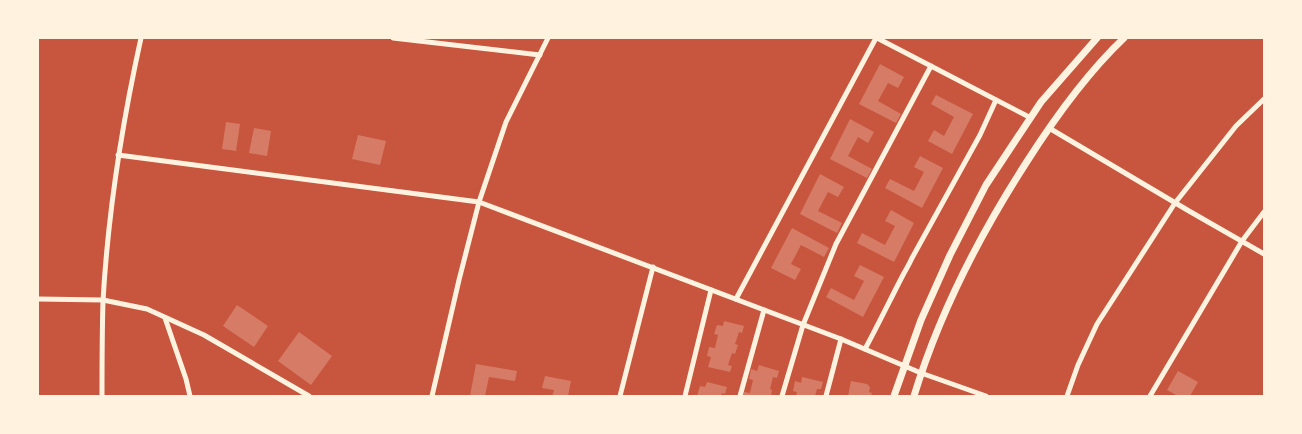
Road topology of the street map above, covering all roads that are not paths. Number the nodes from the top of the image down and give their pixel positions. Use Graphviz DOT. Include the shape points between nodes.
graph roads {
  1 [pos="141,38"];
  2 [pos="393,38"];
  3 [pos="548,38"];
  4 [pos="876,38"];
  5 [pos="1097,38"];
  6 [pos="1124,38"];
  7 [pos="540,55"];
  8 [pos="931,66"];
  9 [pos="1264,99"];
  10 [pos="996,100"];
  11 [pos="1030,118"];
  12 [pos="1049,128"];
  13 [pos="118,155"];
  14 [pos="479,202"];
  15 [pos="1175,202"];
  16 [pos="1264,212"];
  17 [pos="1242,241"];
  18 [pos="1264,254"];
  19 [pos="653,268"];
  20 [pos="711,290"];
  21 [pos="38,299"];
  22 [pos="736,299"];
  23 [pos="104,300"];
  24 [pos="764,310"];
  25 [pos="165,318"];
  26 [pos="803,325"];
  27 [pos="841,339"];
  28 [pos="865,349"];
  29 [pos="904,366"];
  30 [pos="921,373"];
  31 [pos="102,396"];
  32 [pos="190,396"];
  33 [pos="309,396"];
  34 [pos="432,396"];
  35 [pos="620,396"];
  36 [pos="685,396"];
  37 [pos="740,396"];
  38 [pos="782,396"];
  39 [pos="826,396"];
  40 [pos="894,396"];
  41 [pos="914,396"];
  42 [pos="986,396"];
  43 [pos="1067,396"];
  44 [pos="1150,396"];
  1 -- 13 [label="street"];
  2 -- 7 [label="street"];
  3 -- 7 [label="street"];
  4 -- 8 [label="street"];
  4 -- 22 [label="street"];
  5 -- 11 [label="main road"];
  6 -- 12 [label="main road"];
  7 -- 14 [label="street" via="506,122"];
  8 -- 10 [label="street"];
  8 -- 26 [label="street" via="836,244"];
  9 -- 15 [label="street" via="1236,126"];
  10 -- 11 [label="street"];
  10 -- 28 [label="street"];
  11 -- 29 [label="main road" via="986,186 950,255"];
  12 -- 15 [label="street"];
  12 -- 30 [label="main road" via="1002,200 953,293"];
  13 -- 14 [label="street"];
  13 -- 23 [label="street"];
  14 -- 19 [label="street"];
  14 -- 34 [label="street"];
  15 -- 17 [label="street"];
  15 -- 43 [label="street" via="1097,324"];
  16 -- 17 [label="street"];
  17 -- 18 [label="street"];
  17 -- 44 [label="street"];
  19 -- 20 [label="street"];
  19 -- 35 [label="street"];
  20 -- 22 [label="street"];
  20 -- 36 [label="street"];
  21 -- 23 [label="street"];
  22 -- 24 [label="street"];
  23 -- 25 [label="street" via="147,309"];
  23 -- 31 [label="street"];
  24 -- 26 [label="street"];
  24 -- 37 [label="street"];
  25 -- 32 [label="street"];
  25 -- 33 [label="street" via="204,336"];
  26 -- 27 [label="street"];
  26 -- 38 [label="street"];
  27 -- 28 [label="street"];
  27 -- 39 [label="street"];
  28 -- 29 [label="street"];
  29 -- 30 [label="street"];
  29 -- 40 [label="main road"];
  30 -- 41 [label="main road"];
  30 -- 42 [label="street"];
}
